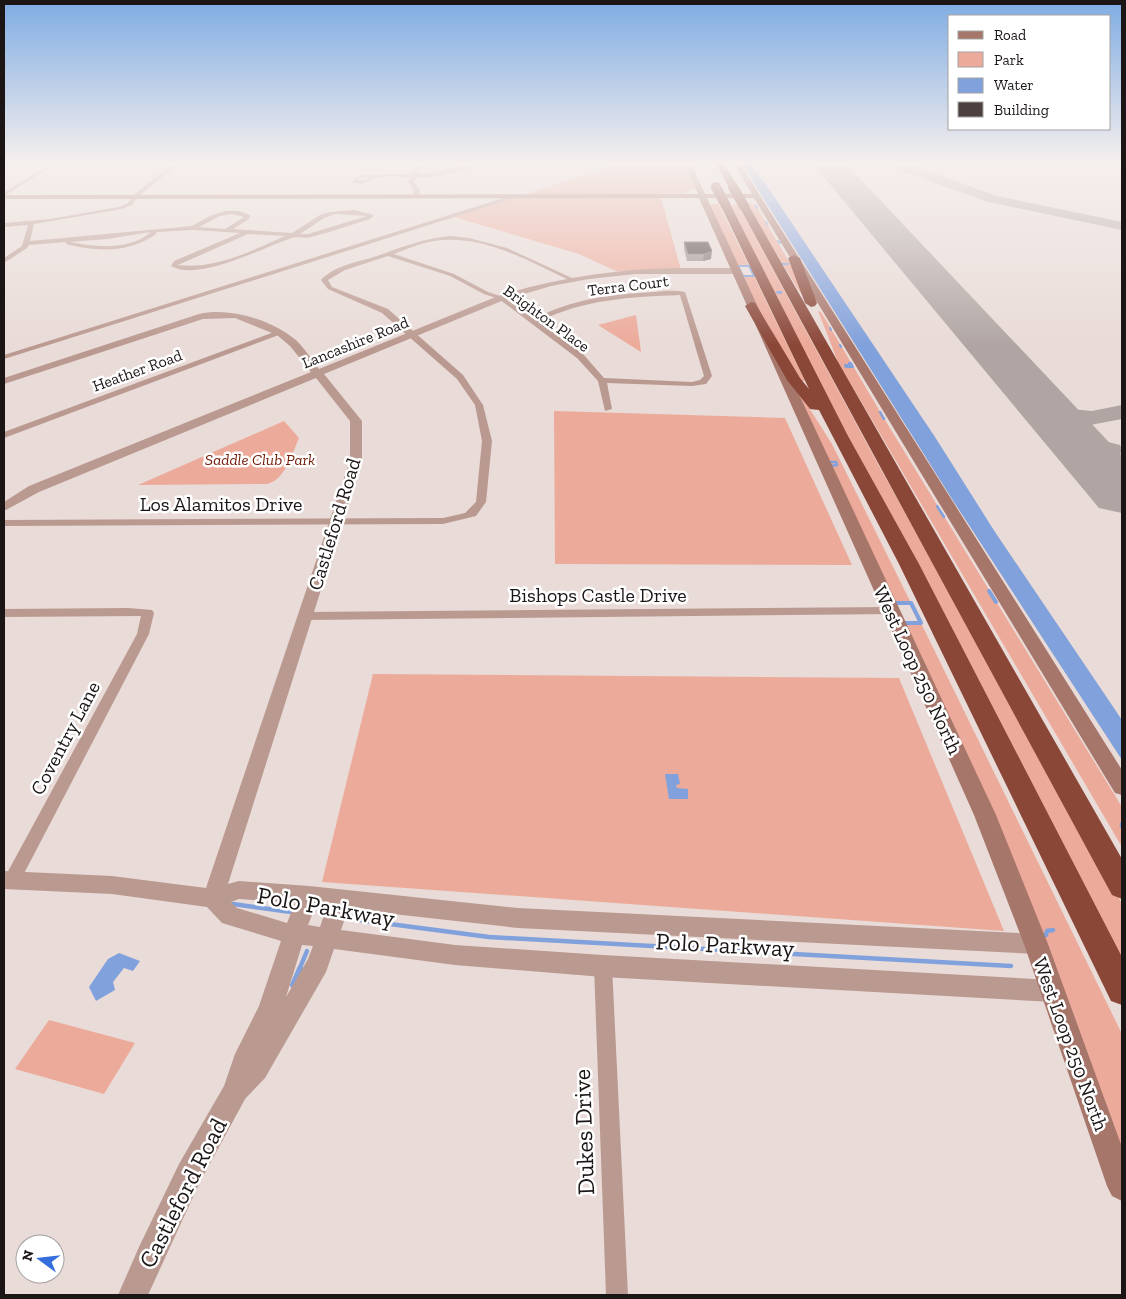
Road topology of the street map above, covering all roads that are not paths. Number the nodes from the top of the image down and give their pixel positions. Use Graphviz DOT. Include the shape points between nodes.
graph roads {
  1 [pos="31,225"];
  2 [pos="199,225"];
  3 [pos="236,225"];
  4 [pos="310,225"];
  5 [pos="346,225"];
  6 [pos="425,225"];
  7 [pos="715,225"];
  8 [pos="735,225"];
  9 [pos="754,225"];
  10 [pos="774,225"];
  11 [pos="120,228"];
  12 [pos="194,228"];
  13 [pos="154,230"];
  14 [pos="227,230"];
  15 [pos="85,231"];
  16 [pos="145,231"];
  17 [pos="247,232"];
  18 [pos="291,235"];
  19 [pos="58,240"];
  20 [pos="26,243"];
  21 [pos="388,254"];
  22 [pos="794,258"];
  23 [pos="4,261"];
  24 [pos="736,271"];
  25 [pos="571,279"];
  26 [pos="501,298"];
  27 [pos="751,306"];
  28 [pos="534,322"];
  29 [pos="280,334"];
  30 [pos="413,334"];
  31 [pos="4,357"];
  32 [pos="833,364"];
  33 [pos="318,373"];
  34 [pos="602,380"];
  35 [pos="4,381"];
  36 [pos="608,409"];
  37 [pos="4,435"];
  38 [pos="840,436"];
  39 [pos="4,507"];
  40 [pos="336,522"];
  41 [pos="4,523"];
  42 [pos="891,611"];
  43 [pos="4,613"];
  44 [pos="306,616"];
  45 [pos="1122,787"];
  46 [pos="8,880"];
  47 [pos="1122,886"];
  48 [pos="309,895"];
  49 [pos="212,898"];
  50 [pos="340,899"];
  51 [pos="294,934"];
  52 [pos="327,938"];
  53 [pos="1036,944"];
  54 [pos="603,966"];
  55 [pos="1122,990"];
  56 [pos="1053,992"];
  57 [pos="235,1092"];
  58 [pos="1122,1186"];
  59 [pos="133,1295"];
  60 [pos="617,1295"];
  1 -- 20 [label="street"];
  2 -- 12 [label="street"];
  3 -- 14 [label="street"];
  4 -- 18 [label="street"];
  5 -- 18 [label="street" via="308,236"];
  6 -- 31 [label="street"];
  7 -- 24 [label="main road, West Loop 250 North"];
  8 -- 38 [label="highway, bridge"];
  9 -- 32 [label="highway, bridge"];
  10 -- 22 [label="main road"];
  11 -- 16 [label="street"];
  12 -- 13 [label="street"];
  12 -- 14 [label="street"];
  13 -- 16 [label="street"];
  13 -- 19 [label="street" via="148,238 123,246 85,248"];
  14 -- 17 [label="street"];
  15 -- 19 [label="street"];
  16 -- 19 [label="street"];
  17 -- 18 [label="street"];
  17 -- 18 [label="street" via="176,262 174,266 208,266"];
  19 -- 20 [label="street"];
  20 -- 23 [label="street"];
  21 -- 25 [label="street" via="432,240 465,239 520,255"];
  21 -- 26 [label="street, Brighton Place" via="452,275"];
  21 -- 30 [label="street" via="332,273 324,281 330,288 385,311"];
  22 -- 32 [label="highway"];
  22 -- 45 [label="main road"];
  24 -- 25 [label="street, Lancashire Road" via="636,272"];
  24 -- 27 [label="main road, West Loop 250 North"];
  25 -- 26 [label="street, Lancashire Road"];
  26 -- 28 [label="street, Brighton Place"];
  26 -- 30 [label="street, Lancashire Road"];
  27 -- 38 [label="highway" via="794,380"];
  27 -- 42 [label="main road, West Loop 250 North"];
  28 -- 34 [label="street, Brighton Place" via="580,356"];
  28 -- 34 [label="street, Terra Court" via="559,310 601,299 648,293 683,293 708,376 703,382"];
  29 -- 33 [label="street, Castleford Road" via="294,344"];
  29 -- 35 [label="street, Castleford Road" via="238,315 202,316"];
  29 -- 37 [label="street, Heather Road"];
  30 -- 33 [label="street, Lancashire Road"];
  30 -- 40 [label="street, Los Alamitos Drive" via="460,377 479,405 487,441 481,502 472,514 443,521"];
  32 -- 47 [label="highway"];
  33 -- 39 [label="street, Lancashire Road" via="34,489"];
  33 -- 40 [label="street, Castleford Road" via="356,421 356,460"];
  34 -- 36 [label="street"];
  38 -- 55 [label="highway" via="909,564"];
  40 -- 41 [label="street, Los Alamitos Drive"];
  40 -- 44 [label="street, Castleford Road"];
  42 -- 44 [label="street, Bishops Castle Drive"];
  42 -- 53 [label="main road, West Loop 250 North" via="985,815"];
  43 -- 46 [label="street, Coventry Lane" via="148,613 143,634"];
  44 -- 49 [label="street, Castleford Road"];
  46 -- 49 [label="street" via="112,886"];
  48 -- 49 [label="street, Polo Parkway" via="239,890"];
  48 -- 50 [label="street, Polo Parkway"];
  48 -- 51 [label="street, Castleford Road"];
  49 -- 51 [label="street, Polo Parkway" via="230,916"];
  50 -- 52 [label="street, Castleford Road"];
  50 -- 53 [label="street, Polo Parkway" via="518,918"];
  51 -- 52 [label="street, Polo Parkway"];
  51 -- 57 [label="street, Castleford Road" via="270,1009 244,1063"];
  52 -- 54 [label="street, Polo Parkway" via="455,955"];
  52 -- 57 [label="street, Castleford Road" via="318,964 298,1001 256,1069"];
  53 -- 56 [label="main road, West Loop 250 North"];
  54 -- 56 [label="street, Polo Parkway"];
  54 -- 60 [label="street, Dukes Drive"];
  56 -- 58 [label="main road, West Loop 250 North"];
  57 -- 59 [label="street, Castleford Road" via="190,1174"];
}
